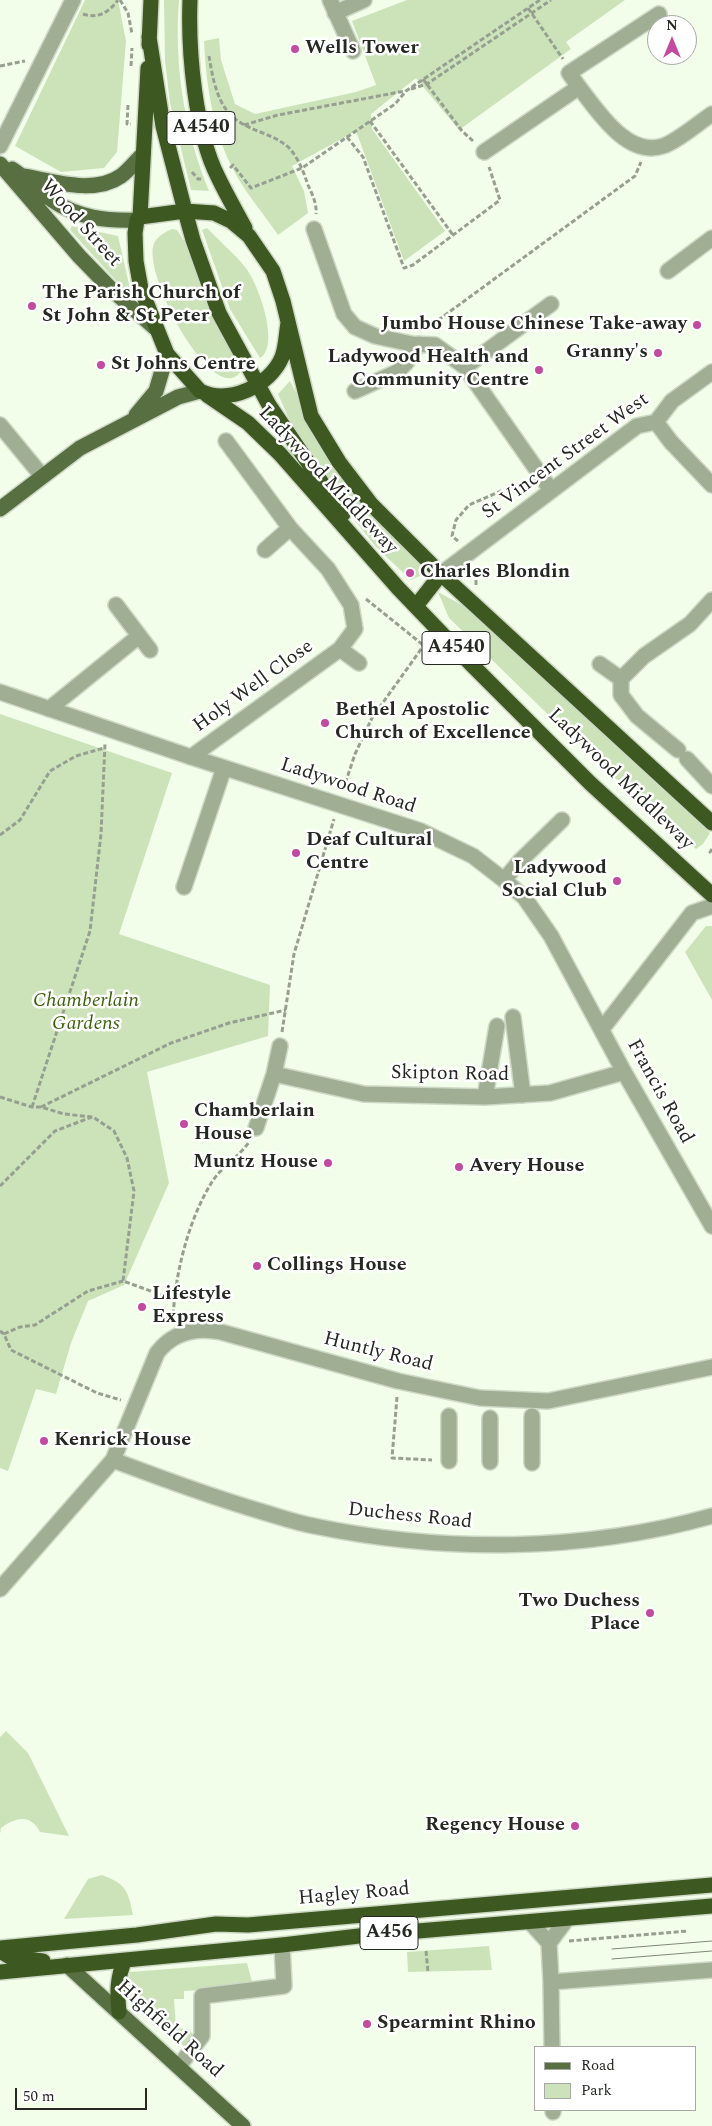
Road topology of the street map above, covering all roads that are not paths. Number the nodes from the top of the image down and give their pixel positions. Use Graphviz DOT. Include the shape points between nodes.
graph roads {
  1 [pos="151,0"];
  2 [pos="190,0"];
  3 [pos="364,0"];
  4 [pos="72,1"];
  5 [pos="333,7"];
  6 [pos="659,14"];
  7 [pos="150,37"];
  8 [pos="353,51"];
  9 [pos="579,87"];
  10 [pos="712,114"];
  11 [pos="0,146"];
  12 [pos="484,152"];
  13 [pos="143,154"];
  14 [pos="0,163"];
  15 [pos="22,175"];
  16 [pos="185,211"];
  17 [pos="139,218"];
  18 [pos="314,229"];
  19 [pos="249,236"];
  20 [pos="712,238"];
  21 [pos="668,271"];
  22 [pos="551,304"];
  23 [pos="288,323"];
  24 [pos="155,328"];
  25 [pos="415,344"];
  26 [pos="167,354"];
  27 [pos="465,367"];
  28 [pos="712,372"];
  29 [pos="259,385"];
  30 [pos="355,391"];
  31 [pos="204,393"];
  32 [pos="132,420"];
  33 [pos="656,422"];
  34 [pos="0,425"];
  35 [pos="226,441"];
  36 [pos="42,476"];
  37 [pos="712,486"];
  38 [pos="551,490"];
  39 [pos="0,509"];
  40 [pos="290,528"];
  41 [pos="265,550"];
  42 [pos="381,568"];
  43 [pos="441,574"];
  44 [pos="712,600"];
  45 [pos="116,605"];
  46 [pos="416,606"];
  47 [pos="140,636"];
  48 [pos="340,649"];
  49 [pos="150,650"];
  50 [pos="359,663"];
  51 [pos="600,664"];
  52 [pos="622,679"];
  53 [pos="0,692"];
  54 [pos="49,709"];
  55 [pos="192,757"];
  56 [pos="224,768"];
  57 [pos="712,786"];
  58 [pos="562,820"];
  59 [pos="712,823"];
  60 [pos="504,880"];
  61 [pos="184,887"];
  62 [pos="712,895"];
  63 [pos="712,906"];
  64 [pos="513,1017"];
  65 [pos="497,1026"];
  66 [pos="602,1029"];
  67 [pos="280,1046"];
  68 [pos="624,1072"];
  69 [pos="274,1074"];
  70 [pos="523,1095"];
  71 [pos="484,1097"];
  72 [pos="256,1128"];
  73 [pos="712,1226"];
  74 [pos="712,1367"];
  75 [pos="449,1416"];
  76 [pos="532,1416"];
  77 [pos="490,1418"];
  78 [pos="113,1460"];
  79 [pos="449,1461"];
  80 [pos="490,1462"];
  81 [pos="532,1464"];
  82 [pos="712,1516"];
  83 [pos="0,1589"];
  84 [pos="712,1885"];
  85 [pos="712,1906"];
  86 [pos="566,1919"];
  87 [pos="530,1922"];
  88 [pos="549,1943"];
  89 [pos="282,1945"];
  90 [pos="3,1952"];
  91 [pos="125,1960"];
  92 [pos="67,1964"];
  93 [pos="712,1970"];
  94 [pos="1,1972"];
  95 [pos="551,1982"];
  96 [pos="119,2012"];
  97 [pos="552,2046"];
  98 [pos="179,2066"];
  99 [pos="243,2126"];
  1 -- 7 [label="highway, A4540"];
  2 -- 19 [label="highway, A4540" via="195,97 201,126 218,178"];
  3 -- 5 [label="street"];
  4 -- 11 [label="street"];
  5 -- 8 [label="street"];
  6 -- 9 [label="street" via="568,74"];
  7 -- 13 [label="highway, A4540"];
  7 -- 16 [label="highway, A4540" via="164,126"];
  9 -- 10 [label="street" via="614,130 645,147 663,146"];
  9 -- 12 [label="street"];
  13 -- 15 [label="main road" via="110,182 81,186"];
  13 -- 17 [label="highway, A4540"];
  14 -- 15 [label="main road, Wood Street"];
  14 -- 24 [label="main road, Wood Street" via="79,256"];
  15 -- 17 [label="main road, Wood Street" via="51,200 74,213 111,221"];
  16 -- 17 [label="highway"];
  16 -- 19 [label="highway" via="214,213 231,221"];
  16 -- 29 [label="highway, A4540" via="220,313"];
  17 -- 24 [label="highway, Ladywood Middleway" via="135,233 136,261 141,288"];
  18 -- 25 [label="street" via="344,314 355,327 375,336"];
  19 -- 23 [label="highway, Ladywood Middleway" via="273,271"];
  20 -- 21 [label="street"];
  22 -- 27 [label="street"];
  23 -- 29 [label="highway" via="282,357"];
  23 -- 43 [label="highway, Ladywood Middleway / A4540" via="311,416 339,462 371,504"];
  24 -- 26 [label="highway, Ladywood Middleway"];
  25 -- 27 [label="street" via="435,345"];
  25 -- 30 [label="street" via="406,364 397,372"];
  26 -- 31 [label="highway, Ladywood Middleway"];
  26 -- 32 [label="main road" via="156,391"];
  27 -- 38 [label="street"];
  28 -- 33 [label="street, St Vincent Street West" via="672,401"];
  29 -- 31 [label="highway" via="237,394"];
  29 -- 42 [label="highway, A4540" via="269,405"];
  31 -- 32 [label="main road" via="178,397"];
  31 -- 42 [label="highway, Ladywood Middleway / A4540" via="248,422"];
  32 -- 36 [label="main road" via="80,448"];
  33 -- 37 [label="street"];
  33 -- 38 [label="street, St Vincent Street West" via="637,426"];
  34 -- 36 [label="street"];
  35 -- 40 [label="street, Holy Well Close"];
  36 -- 39 [label="main road"];
  38 -- 43 [label="street, St Vincent Street West"];
  40 -- 41 [label="street"];
  40 -- 48 [label="street, Holy Well Close" via="328,570 351,605 355,630"];
  42 -- 46 [label="highway, Ladywood Middleway / A4540"];
  43 -- 46 [label="highway"];
  43 -- 59 [label="highway, Ladywood Middleway / A4540"];
  44 -- 52 [label="street" via="690,624 644,656"];
  45 -- 47 [label="street"];
  46 -- 62 [label="highway, Ladywood Middleway / A4540" via="590,782"];
  47 -- 49 [label="street"];
  47 -- 54 [label="street"];
  48 -- 50 [label="street, Holy Well Close"];
  48 -- 55 [label="street, Holy Well Close"];
  51 -- 52 [label="street"];
  52 -- 57 [label="street" via="621,695 637,716 683,754"];
  53 -- 54 [label="street, Ladywood Road"];
  54 -- 55 [label="street, Ladywood Road"];
  55 -- 56 [label="street, Ladywood Road"];
  56 -- 60 [label="street, Ladywood Road" via="421,831 473,856"];
  56 -- 61 [label="street"];
  58 -- 60 [label="street"];
  60 -- 66 [label="street, Ladywood Road" via="524,898 550,936"];
  63 -- 66 [label="street" via="692,913"];
  64 -- 70 [label="street"];
  65 -- 71 [label="street"];
  66 -- 68 [label="street, Francis Road"];
  67 -- 69 [label="street"];
  68 -- 70 [label="street, Skipton Road" via="550,1093"];
  68 -- 73 [label="street, Francis Road"];
  69 -- 71 [label="street, Skipton Road" via="364,1094"];
  69 -- 72 [label="street"];
  70 -- 71 [label="street, Skipton Road"];
  74 -- 78 [label="street, Huntly Road" via="548,1401 480,1398 398,1382 221,1332 192,1330 173,1337 157,1353"];
  75 -- 79 [label="street"];
  76 -- 81 [label="street"];
  77 -- 80 [label="street"];
  78 -- 82 [label="street, Duchess Road" via="211,1497 313,1526 424,1543 496,1545 598,1538 668,1529"];
  78 -- 83 [label="street, Huntly Road"];
  84 -- 90 [label="highway, Hagley Road / A456" via="248,1924 216,1924"];
  85 -- 86 [label="highway, Hagley Road / A456"];
  86 -- 87 [label="highway, Hagley Road / A456"];
  86 -- 88 [label="street"];
  87 -- 88 [label="street"];
  87 -- 89 [label="highway, Hagley Road / A456"];
  88 -- 95 [label="street"];
  89 -- 91 [label="highway, Hagley Road / A456"];
  89 -- 98 [label="street" via="284,1986 202,1996 202,2036"];
  90 -- 92 [label="highway"];
  90 -- 94 [label="highway"];
  91 -- 92 [label="highway, Hagley Road / A456"];
  91 -- 96 [label="highway" via="119,1972"];
  92 -- 94 [label="highway, Hagley Road / A456"];
  92 -- 96 [label="main road, Highfield Road"];
  93 -- 95 [label="street"];
  95 -- 97 [label="street"];
  96 -- 98 [label="main road, Highfield Road"];
  98 -- 99 [label="main road, Highfield Road"];
}
